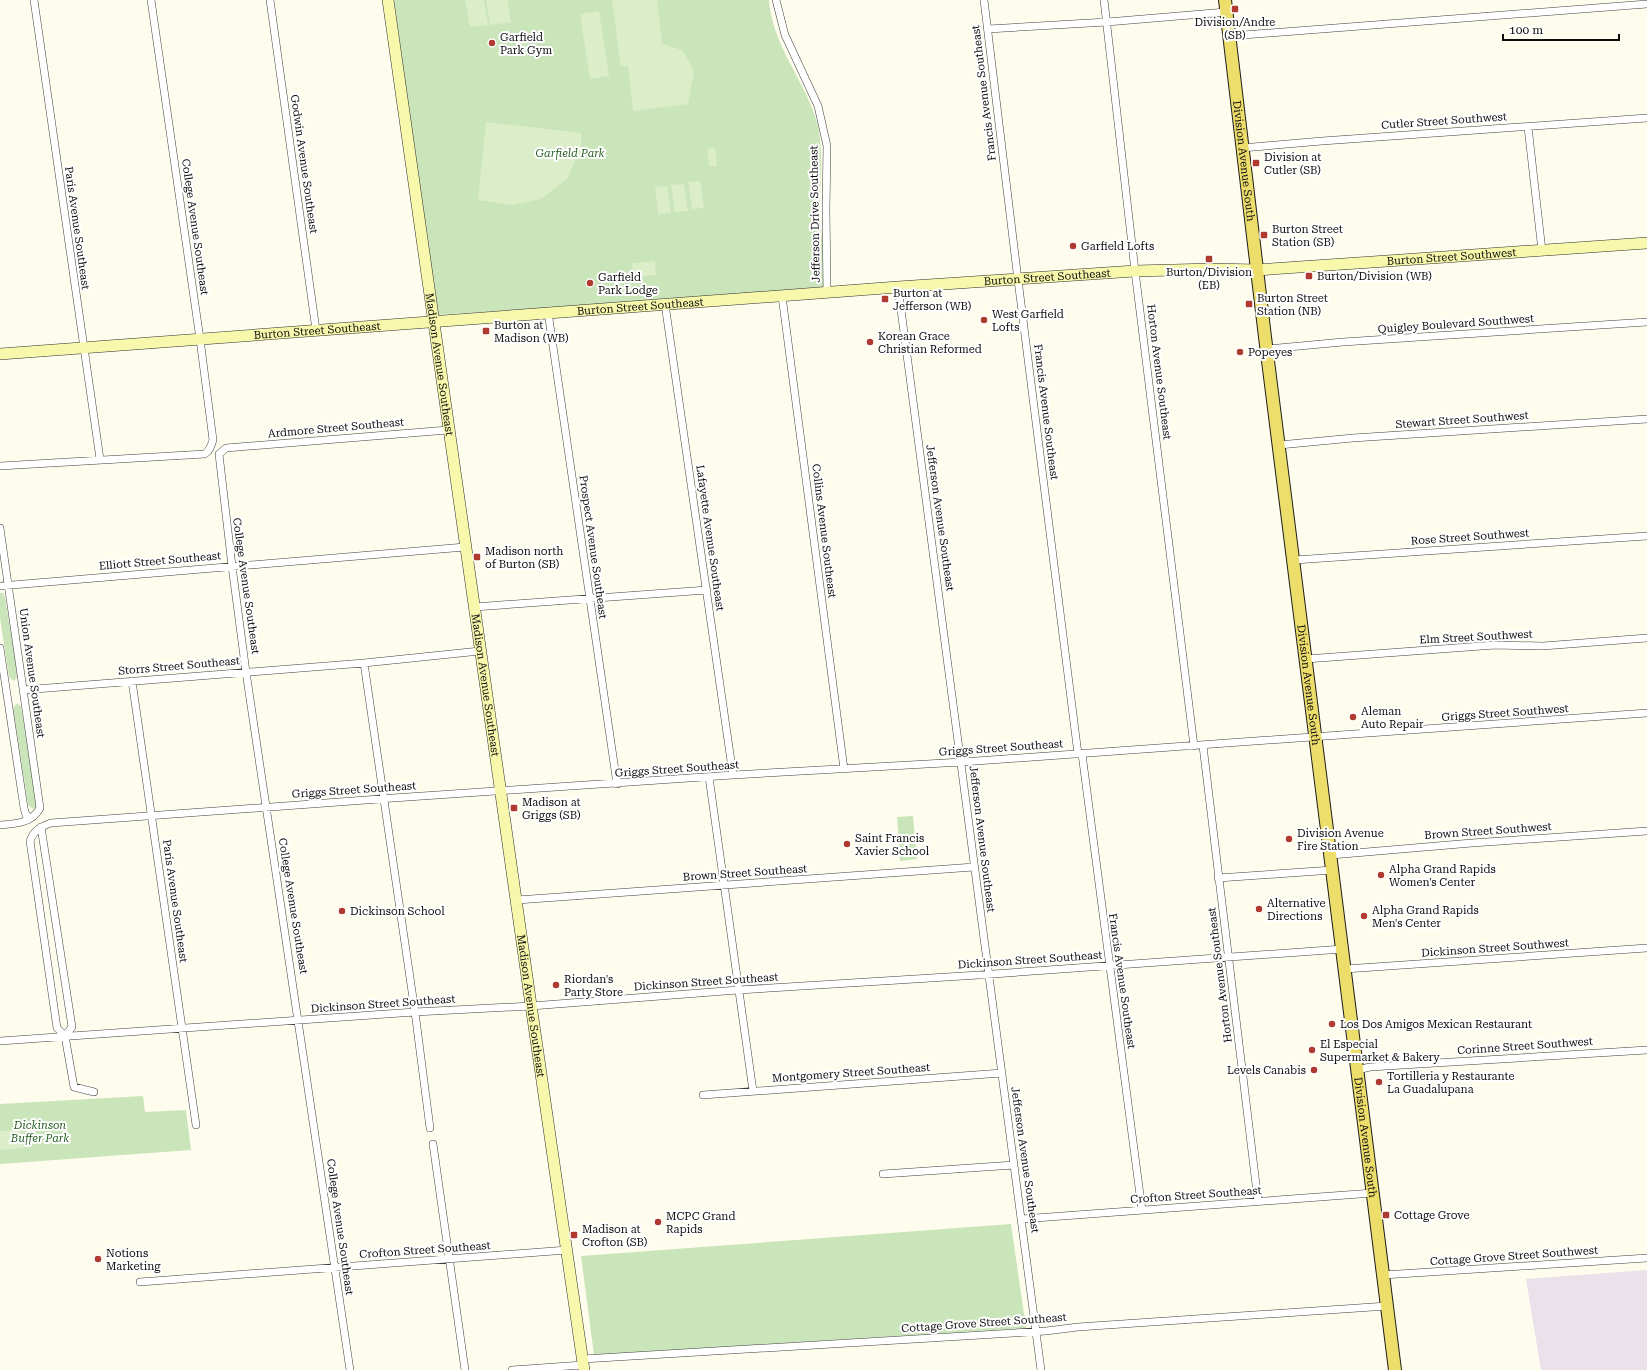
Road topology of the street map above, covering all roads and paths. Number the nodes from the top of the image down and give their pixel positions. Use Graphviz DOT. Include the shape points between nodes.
graph roads {
  1 [pos="34,0"];
  2 [pos="151,0"];
  3 [pos="270,0"];
  4 [pos="388,0"];
  5 [pos="776,0"];
  6 [pos="984,0"];
  7 [pos="1104,0"];
  8 [pos="1647,4"];
  9 [pos="1225,6"];
  10 [pos="1107,22"];
  11 [pos="988,29"];
  12 [pos="1230,36"];
  13 [pos="1647,118"];
  14 [pos="1528,127"];
  15 [pos="1242,148"];
  16 [pos="1647,243"];
  17 [pos="1542,251"];
  18 [pos="1257,270"];
  19 [pos="1135,272"];
  20 [pos="1018,280"];
  21 [pos="898,287"];
  22 [pos="827,292"];
  23 [pos="782,296"];
  24 [pos="665,304"];
  25 [pos="548,312"];
  26 [pos="433,321"];
  27 [pos="1647,322"];
  28 [pos="316,330"];
  29 [pos="200,339"];
  30 [pos="83,348"];
  31 [pos="1267,349"];
  32 [pos="0,354"];
  33 [pos="1647,419"];
  34 [pos="448,430"];
  35 [pos="1279,445"];
  36 [pos="226,448"];
  37 [pos="100,459"];
  38 [pos="0,466"];
  39 [pos="0,528"];
  40 [pos="1647,536"];
  41 [pos="465,547"];
  42 [pos="1294,560"];
  43 [pos="232,566"];
  44 [pos="8,585"];
  45 [pos="0,586"];
  46 [pos="707,590"];
  47 [pos="589,600"];
  48 [pos="474,607"];
  49 [pos="1647,638"];
  50 [pos="0,648"];
  51 [pos="480,651"];
  52 [pos="1306,659"];
  53 [pos="364,663"];
  54 [pos="246,672"];
  55 [pos="132,681"];
  56 [pos="23,690"];
  57 [pos="1647,714"];
  58 [pos="1316,738"];
  59 [pos="1194,746"];
  60 [pos="1203,746"];
  61 [pos="1080,754"];
  62 [pos="962,762"];
  63 [pos="844,769"];
  64 [pos="733,775"];
  65 [pos="709,777"];
  66 [pos="616,784"];
  67 [pos="502,791"];
  68 [pos="384,798"];
  69 [pos="266,808"];
  70 [pos="152,816"];
  71 [pos="31,818"];
  72 [pos="0,825"];
  73 [pos="41,827"];
  74 [pos="1647,831"];
  75 [pos="1330,855"];
  76 [pos="974,867"];
  77 [pos="1333,870"];
  78 [pos="1218,878"];
  79 [pos="725,886"];
  80 [pos="517,900"];
  81 [pos="1647,948"];
  82 [pos="1343,949"];
  83 [pos="1229,957"];
  84 [pos="1109,966"];
  85 [pos="1345,969"];
  86 [pos="989,974"];
  87 [pos="738,990"];
  88 [pos="531,1006"];
  89 [pos="415,1012"];
  90 [pos="299,1021"];
  91 [pos="182,1029"];
  92 [pos="65,1036"];
  93 [pos="0,1041"];
  94 [pos="1647,1050"];
  95 [pos="1357,1070"];
  96 [pos="1002,1073"];
  97 [pos="753,1091"];
  98 [pos="94,1092"];
  99 [pos="703,1095"];
  100 [pos="196,1125"];
  101 [pos="430,1128"];
  102 [pos="434,1144"];
  103 [pos="1014,1165"];
  104 [pos="883,1174"];
  105 [pos="1373,1193"];
  106 [pos="1258,1201"];
  107 [pos="1142,1210"];
  108 [pos="1022,1219"];
  109 [pos="567,1250"];
  110 [pos="1647,1258"];
  111 [pos="450,1259"];
  112 [pos="335,1268"];
  113 [pos="1383,1275"];
  114 [pos="140,1282"];
  115 [pos="1387,1306"];
  116 [pos="1036,1331"];
  117 [pos="583,1364"];
  118 [pos="350,1370"];
  119 [pos="465,1370"];
  120 [pos="512,1370"];
  121 [pos="1041,1370"];
  122 [pos="1395,1370"];
  1 -- 30 [label="street, Paris Avenue Southeast"];
  2 -- 29 [label="street, College Avenue Southeast"];
  3 -- 28 [label="street, Godwin Avenue Southeast"];
  4 -- 26 [label="main road, Madison Avenue Southeast"];
  5 -- 22 [label="street, Jefferson Drive Southeast" via="785,35 818,106 827,146"];
  6 -- 11 [label="street, Francis Avenue Southeast"];
  7 -- 10 [label="street, Horton Avenue Southeast"];
  8 -- 12 [label="street"];
  9 -- 10 [label="street"];
  9 -- 12 [label="main road, Division Avenue South"];
  10 -- 11 [label="street"];
  10 -- 19 [label="street, Horton Avenue Southeast"];
  11 -- 20 [label="street, Francis Avenue Southeast"];
  12 -- 15 [label="main road, Division Avenue South"];
  13 -- 14 [label="street, Cutler Street Southwest"];
  14 -- 15 [label="street, Cutler Street Southwest"];
  14 -- 17 [label="street"];
  15 -- 18 [label="main road, Division Avenue South"];
  16 -- 17 [label="main road, Burton Street Southwest"];
  17 -- 18 [label="main road, Burton Street Southwest"];
  18 -- 19 [label="main road, Burton Street Southeast"];
  18 -- 31 [label="main road, Division Avenue South"];
  19 -- 20 [label="main road, Burton Street Southeast"];
  19 -- 59 [label="street, Horton Avenue Southeast"];
  20 -- 21 [label="main road, Burton Street Southeast"];
  20 -- 61 [label="street, Francis Avenue Southeast"];
  21 -- 22 [label="main road, Burton Street Southeast"];
  21 -- 62 [label="street, Jefferson Avenue Southeast"];
  22 -- 23 [label="main road, Burton Street Southeast"];
  23 -- 24 [label="main road, Burton Street Southeast"];
  23 -- 63 [label="street, Collins Avenue Southeast"];
  24 -- 25 [label="main road, Burton Street Southeast"];
  24 -- 46 [label="street, Lafayette Avenue Southeast"];
  25 -- 26 [label="main road, Burton Street Southeast"];
  25 -- 47 [label="street, Prospect Avenue Southeast"];
  26 -- 28 [label="main road, Burton Street Southeast"];
  26 -- 34 [label="main road, Madison Avenue Southeast"];
  27 -- 31 [label="street, Quigley Boulevard Southwest"];
  28 -- 29 [label="main road, Burton Street Southeast"];
  29 -- 30 [label="main road, Burton Street Southeast"];
  29 -- 37 [label="street, College Avenue Southeast" via="213,440 209,451 205,454"];
  30 -- 32 [label="main road, Burton Street Southeast"];
  30 -- 37 [label="street, Paris Avenue Southeast"];
  31 -- 35 [label="main road, Division Avenue South"];
  33 -- 35 [label="street, Stewart Street Southwest"];
  34 -- 36 [label="street, Ardmore Street Southeast"];
  34 -- 41 [label="main road, Madison Avenue Southeast"];
  35 -- 42 [label="main road, Division Avenue South"];
  36 -- 43 [label="street, College Avenue Southeast" via="221,451 219,459"];
  37 -- 38 [label="street"];
  39 -- 44 [label="street, Union Avenue Southeast"];
  40 -- 42 [label="street, Rose Street Southwest"];
  41 -- 43 [label="street, Elliott Street Southeast"];
  41 -- 48 [label="main road, Madison Avenue Southeast"];
  42 -- 52 [label="main road, Division Avenue South"];
  43 -- 44 [label="street, Elliott Street Southeast"];
  43 -- 54 [label="street, College Avenue Southeast"];
  44 -- 45 [label="street, Elliott Street Southeast"];
  44 -- 56 [label="street, Union Avenue Southeast"];
  46 -- 47 [label="street"];
  46 -- 64 [label="street, Lafayette Avenue Southeast"];
  47 -- 48 [label="street"];
  47 -- 66 [label="street, Prospect Avenue Southeast"];
  48 -- 51 [label="main road, Madison Avenue Southeast"];
  49 -- 52 [label="street, Elm Street Southwest" via="1543,646 1495,645"];
  50 -- 71 [label="street" via="24,808 26,815"];
  51 -- 53 [label="street, Storrs Street Southeast"];
  51 -- 67 [label="main road, Madison Avenue Southeast"];
  52 -- 58 [label="main road, Division Avenue South"];
  53 -- 54 [label="street, Storrs Street Southeast"];
  53 -- 68 [label="street"];
  54 -- 55 [label="street, Storrs Street Southeast"];
  54 -- 69 [label="street, College Avenue Southeast"];
  55 -- 56 [label="street, Storrs Street Southeast"];
  55 -- 70 [label="street, Paris Avenue Southeast"];
  56 -- 71 [label="street, Union Avenue Southeast" via="40,808"];
  57 -- 58 [label="street, Griggs Street Southwest"];
  58 -- 60 [label="street, Griggs Street Southeast"];
  58 -- 75 [label="main road, Division Avenue South"];
  59 -- 60 [label="street, Griggs Street Southeast"];
  59 -- 61 [label="street, Griggs Street Southeast"];
  60 -- 78 [label="street, Horton Avenue Southeast"];
  61 -- 62 [label="street, Griggs Street Southeast"];
  61 -- 84 [label="street, Francis Avenue Southeast"];
  62 -- 63 [label="street, Griggs Street Southeast"];
  62 -- 76 [label="street, Jefferson Avenue Southeast"];
  63 -- 64 [label="street, Griggs Street Southeast"];
  64 -- 65 [label="street, Griggs Street Southeast"];
  65 -- 66 [label="street, Griggs Street Southeast"];
  65 -- 79 [label="street"];
  66 -- 67 [label="street, Griggs Street Southeast"];
  67 -- 68 [label="street, Griggs Street Southeast"];
  67 -- 80 [label="main road, Madison Avenue Southeast"];
  68 -- 69 [label="street, Griggs Street Southeast"];
  68 -- 89 [label="street"];
  69 -- 70 [label="street, Griggs Street Southeast"];
  69 -- 90 [label="street, College Avenue Southeast"];
  70 -- 73 [label="street, Griggs Street Southeast" via="52,823"];
  70 -- 91 [label="street, Paris Avenue Southeast"];
  71 -- 72 [label="street" via="19,824"];
  73 -- 92 [label="street" via="72,1027"];
  73 -- 92 [label="street" via="33,832 30,841 57,1028"];
  74 -- 75 [label="street, Brown Street Southwest"];
  75 -- 77 [label="main road, Division Avenue South"];
  76 -- 79 [label="street, Brown Street Southeast"];
  76 -- 86 [label="street, Jefferson Avenue Southeast"];
  77 -- 78 [label="street"];
  77 -- 82 [label="main road, Division Avenue South"];
  78 -- 83 [label="street, Horton Avenue Southeast"];
  79 -- 80 [label="street, Brown Street Southeast"];
  79 -- 87 [label="street"];
  80 -- 88 [label="main road, Madison Avenue Southeast"];
  81 -- 85 [label="street, Dickinson Street Southwest"];
  82 -- 83 [label="street, Dickinson Street Southeast"];
  82 -- 85 [label="main road, Division Avenue South"];
  83 -- 84 [label="street, Dickinson Street Southeast"];
  83 -- 106 [label="street, Horton Avenue Southeast"];
  84 -- 86 [label="street, Dickinson Street Southeast"];
  84 -- 107 [label="street, Francis Avenue Southeast"];
  85 -- 95 [label="main road, Division Avenue South"];
  86 -- 87 [label="street, Dickinson Street Southeast"];
  86 -- 96 [label="street, Jefferson Avenue Southeast"];
  87 -- 88 [label="street, Dickinson Street Southeast"];
  87 -- 97 [label="street"];
  88 -- 89 [label="street, Dickinson Street Southeast"];
  88 -- 109 [label="main road, Madison Avenue Southeast"];
  89 -- 90 [label="street, Dickinson Street Southeast"];
  89 -- 101 [label="street"];
  90 -- 91 [label="street, Dickinson Street Southeast"];
  90 -- 112 [label="street, College Avenue Southeast"];
  91 -- 92 [label="street, Dickinson Street Southeast"];
  91 -- 100 [label="street, Paris Avenue Southeast"];
  92 -- 93 [label="street, Dickinson Street Southeast"];
  92 -- 98 [label="street" via="74,1087"];
  94 -- 95 [label="street, Corinne Street Southwest" via="1370,1067"];
  95 -- 105 [label="main road, Division Avenue South"];
  96 -- 97 [label="street, Montgomery Street Southeast"];
  96 -- 103 [label="street, Jefferson Avenue Southeast"];
  97 -- 99 [label="street, Montgomery Street Southeast"];
  102 -- 111 [label="street"];
  103 -- 104 [label="street"];
  103 -- 108 [label="street, Jefferson Avenue Southeast"];
  105 -- 106 [label="street, Crofton Street Southeast"];
  105 -- 113 [label="main road, Division Avenue South"];
  106 -- 107 [label="street, Crofton Street Southeast"];
  107 -- 108 [label="street, Crofton Street Southeast"];
  108 -- 116 [label="street, Jefferson Avenue Southeast"];
  109 -- 111 [label="street, Crofton Street Southeast"];
  109 -- 117 [label="main road, Madison Avenue Southeast"];
  110 -- 113 [label="street, Cottage Grove Street Southwest"];
  111 -- 112 [label="street, Crofton Street Southeast"];
  111 -- 119 [label="street"];
  112 -- 114 [label="street, Crofton Street Southeast"];
  112 -- 118 [label="street, College Avenue Southeast"];
  113 -- 115 [label="main road, Division Avenue South"];
  115 -- 116 [label="street, Cottage Grove Street Southeast"];
  115 -- 122 [label="main road, Division Avenue South"];
  116 -- 117 [label="street, Cottage Grove Street Southeast"];
  116 -- 121 [label="street, Jefferson Avenue Southeast"];
  117 -- 120 [label="street, Cottage Grove Street Southeast"];
}
